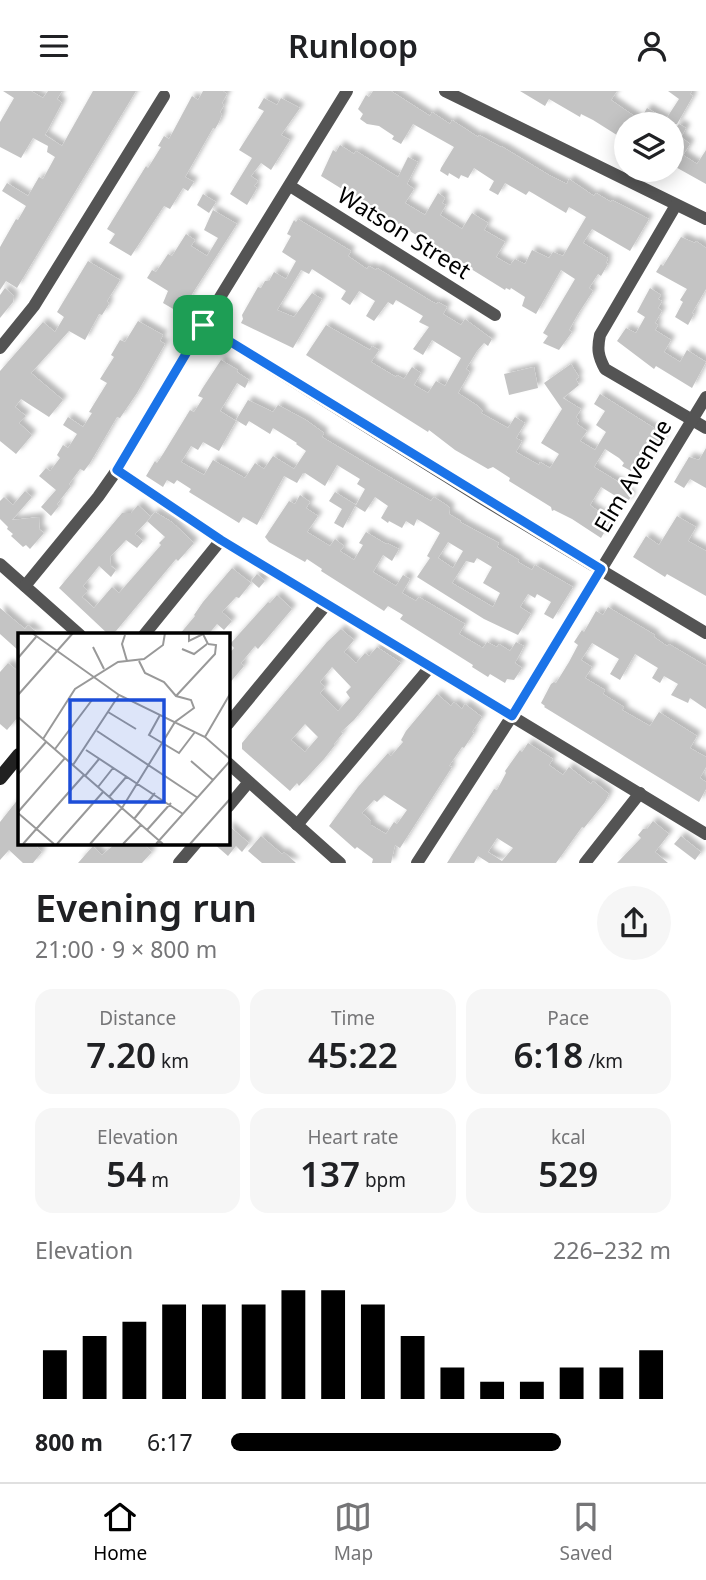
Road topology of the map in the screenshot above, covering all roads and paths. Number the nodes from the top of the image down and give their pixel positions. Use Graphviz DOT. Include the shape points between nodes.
graph roads {
  1 [pos="346,91"];
  2 [pos="445,91"];
  3 [pos="164,96"];
  4 [pos="290,186"];
  5 [pos="676,205"];
  6 [pos="706,219"];
  7 [pos="495,315"];
  8 [pos="203,325"];
  9 [pos="0,348"];
  10 [pos="706,397"];
  11 [pos="692,419"];
  12 [pos="706,428"];
  13 [pos="117,470"];
  14 [pos="221,540"];
  15 [pos="0,564"];
  16 [pos="601,569"];
  17 [pos="25,586"];
  18 [pos="326,605"];
  19 [pos="78,633"];
  20 [pos="146,633"];
  21 [pos="706,633"];
  22 [pos="430,667"];
  23 [pos="512,716"];
  24 [pos="229,723"];
  25 [pos="18,756"];
  26 [pos="229,765"];
  27 [pos="0,778"];
  28 [pos="248,783"];
  29 [pos="640,793"];
  30 [pos="229,806"];
  31 [pos="297,825"];
  32 [pos="706,834"];
  33 [pos="194,845"];
  34 [pos="179,863"];
  35 [pos="340,863"];
  36 [pos="417,863"];
  37 [pos="585,863"];
  1 -- 4 [label="street"];
  2 -- 5 [label="street"];
  3 -- 9 [label="street" via="34,306"];
  4 -- 7 [label="street, Watson Street"];
  4 -- 8 [label="street"];
  5 -- 6 [label="street"];
  5 -- 11 [label="street" via="597,346 605,369"];
  8 -- 13 [label="street"];
  8 -- 16 [label="street"];
  10 -- 11 [label="street, Elm Avenue"];
  11 -- 12 [label="street"];
  11 -- 16 [label="street, Elm Avenue"];
  13 -- 14 [label="street"];
  13 -- 17 [label="street"];
  14 -- 18 [label="street"];
  14 -- 20 [label="street"];
  15 -- 17 [label="street"];
  16 -- 21 [label="street"];
  16 -- 23 [label="street, Elm Avenue"];
  17 -- 19 [label="street"];
  18 -- 22 [label="street"];
  18 -- 24 [label="street"];
  22 -- 23 [label="street"];
  22 -- 31 [label="street"];
  23 -- 29 [label="street"];
  23 -- 36 [label="street, Elm Avenue"];
  25 -- 27 [label="street"];
  26 -- 28 [label="street"];
  28 -- 30 [label="street"];
  28 -- 31 [label="street"];
  29 -- 32 [label="street"];
  29 -- 37 [label="street"];
  31 -- 35 [label="street"];
  33 -- 34 [label="street"];
}
